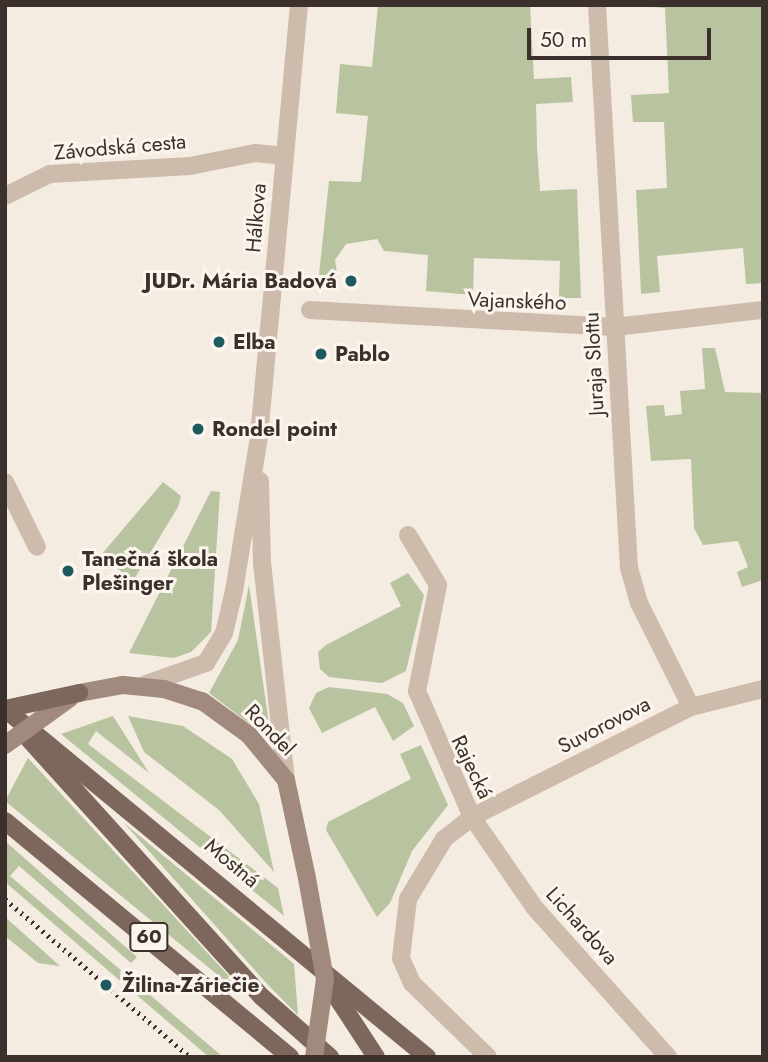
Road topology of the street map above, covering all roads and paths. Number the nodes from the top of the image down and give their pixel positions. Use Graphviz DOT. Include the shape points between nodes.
graph roads {
  1 [pos="299,5"];
  2 [pos="597,5"];
  3 [pos="284,156"];
  4 [pos="5,196"];
  5 [pos="310,310"];
  6 [pos="763,310"];
  7 [pos="615,327"];
  8 [pos="259,436"];
  9 [pos="5,482"];
  10 [pos="408,535"];
  11 [pos="37,547"];
  12 [pos="146,684"];
  13 [pos="763,689"];
  14 [pos="79,693"];
  15 [pos="691,707"];
  16 [pos="5,709"];
  17 [pos="5,715"];
  18 [pos="5,746"];
  19 [pos="286,780"];
  20 [pos="471,817"];
  21 [pos="5,821"];
  22 [pos="325,979"];
  23 [pos="290,1057"];
  24 [pos="314,1057"];
  25 [pos="330,1057"];
  26 [pos="376,1057"];
  27 [pos="427,1057"];
  28 [pos="488,1057"];
  29 [pos="668,1057"];
  1 -- 3 [label="street, Hálkova"];
  2 -- 7 [label="street, Juraja Slottu"];
  3 -- 4 [label="street, Závodská cesta" via="255,153 190,166 50,174"];
  3 -- 8 [label="street, Hálkova"];
  5 -- 7 [label="street, Vajanského"];
  6 -- 7 [label="street, Vajanského"];
  7 -- 15 [label="street, Juraja Slottu" via="629,568 639,603"];
  8 -- 12 [label="street, Hálkova" via="221,641 201,668"];
  8 -- 19 [label="street, Hálkova" via="262,563"];
  9 -- 11 [label="street"];
  10 -- 20 [label="street, Rajecká" via="438,585 416,691"];
  12 -- 14 [label="street, Rondel"];
  12 -- 19 [label="street, Rondel" via="222,713 268,754"];
  13 -- 15 [label="street, Suvorovova"];
  14 -- 16 [label="main road, bridge"];
  14 -- 18 [label="street, Rondel, bridge"];
  15 -- 20 [label="street, Suvorovova"];
  16 -- 27 [label="main road, Mostná"];
  17 -- 25 [label="main road" via="262,997"];
  19 -- 22 [label="street, Rondel, bridge"];
  20 -- 28 [label="street, Rajecká" via="444,839 408,899 401,958 412,983"];
  20 -- 29 [label="street, Lichardova" via="534,907"];
  21 -- 23 [label="main road, 60"];
  22 -- 24 [label="street, Rondel, bridge"];
  22 -- 26 [label="main road"];
}
